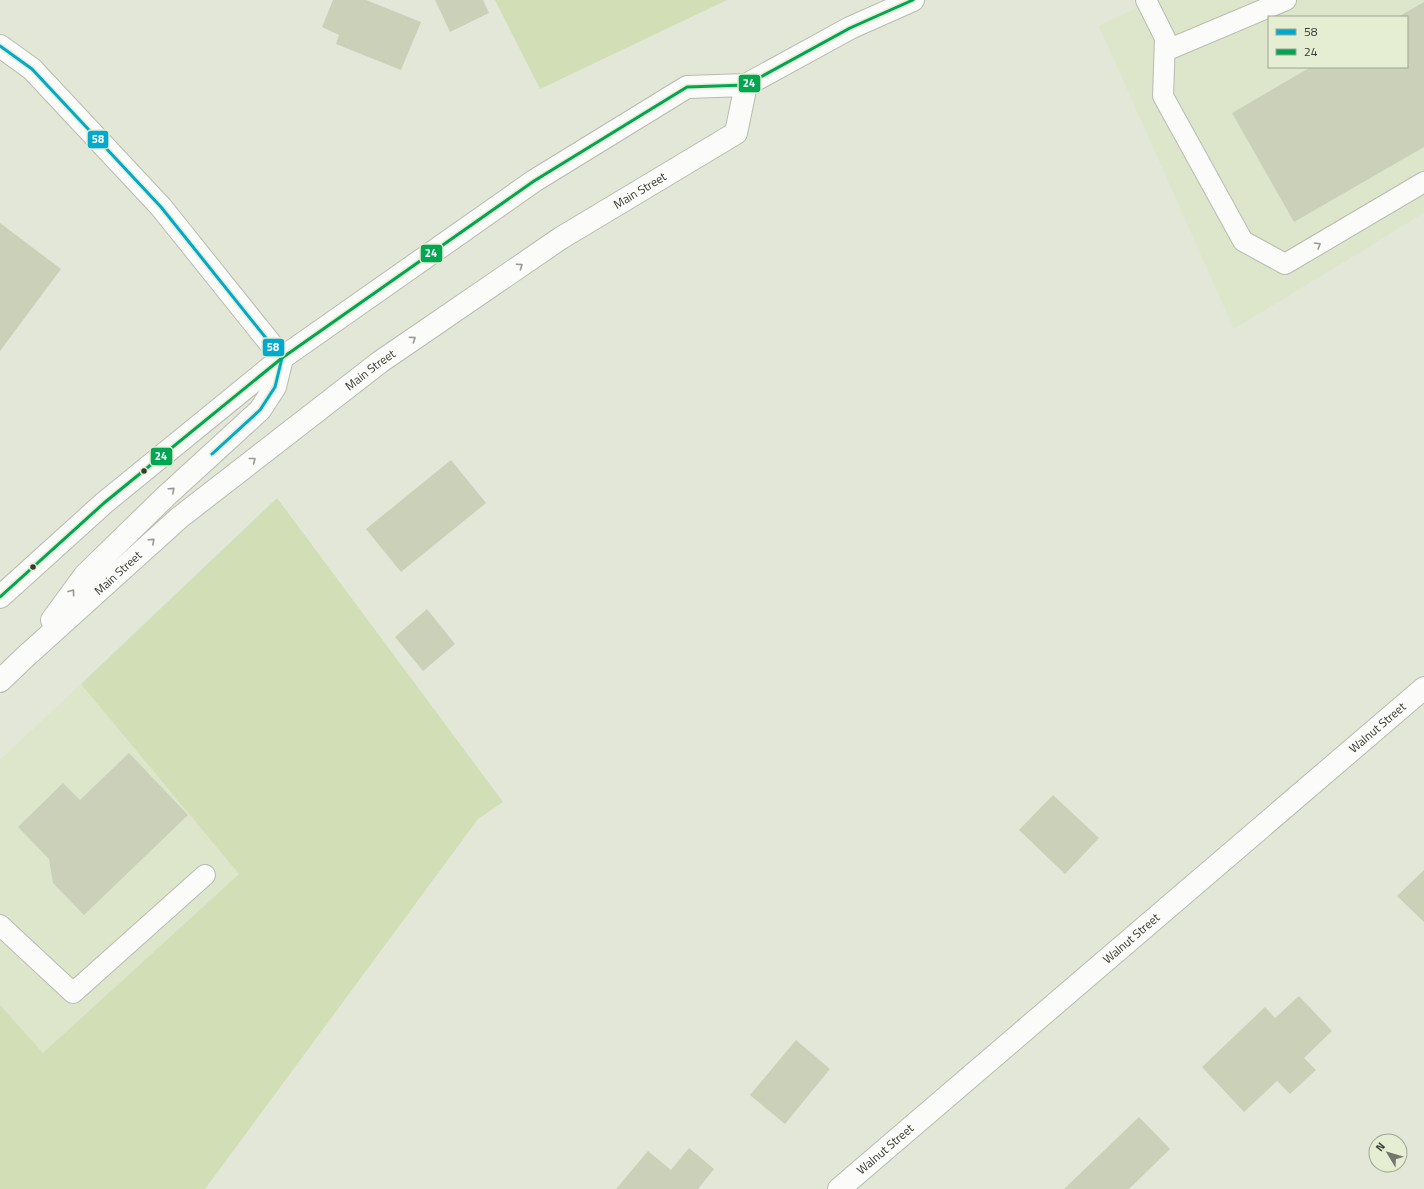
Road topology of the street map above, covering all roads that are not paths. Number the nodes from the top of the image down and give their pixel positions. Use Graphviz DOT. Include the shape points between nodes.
graph roads {
  1 [pos="913,0"];
  2 [pos="1146,0"];
  3 [pos="1286,0"];
  4 [pos="0,46"];
  5 [pos="1165,51"];
  6 [pos="746,85"];
  7 [pos="1424,182"];
  8 [pos="282,358"];
  9 [pos="0,597"];
  10 [pos="24,658"];
  11 [pos="0,682"];
  12 [pos="1424,688"];
  13 [pos="205,875"];
  14 [pos="0,925"];
  15 [pos="839,1189"];
  1 -- 6 [label="main road" via="850,28"];
  2 -- 5 [label="lane" via="1165,38"];
  3 -- 5 [label="lane"];
  4 -- 8 [label="main road" via="32,69 161,207"];
  5 -- 7 [label="lane, one-way" via="1163,96 1243,241 1284,264"];
  6 -- 8 [label="main road" via="687,87 534,180"];
  10 -- 6 [label="main road, Main Street, one-way" via="178,518 380,362 561,238 736,133"];
  8 -- 9 [label="main road" via="104,503"];
  10 -- 8 [label="main road, one-way" via="85,575 260,410 275,387"];
  10 -- 11 [label="main road, Main Street"];
  12 -- 15 [label="main road, Walnut Street"];
  13 -- 14 [label="lane" via="72,993"];
}
